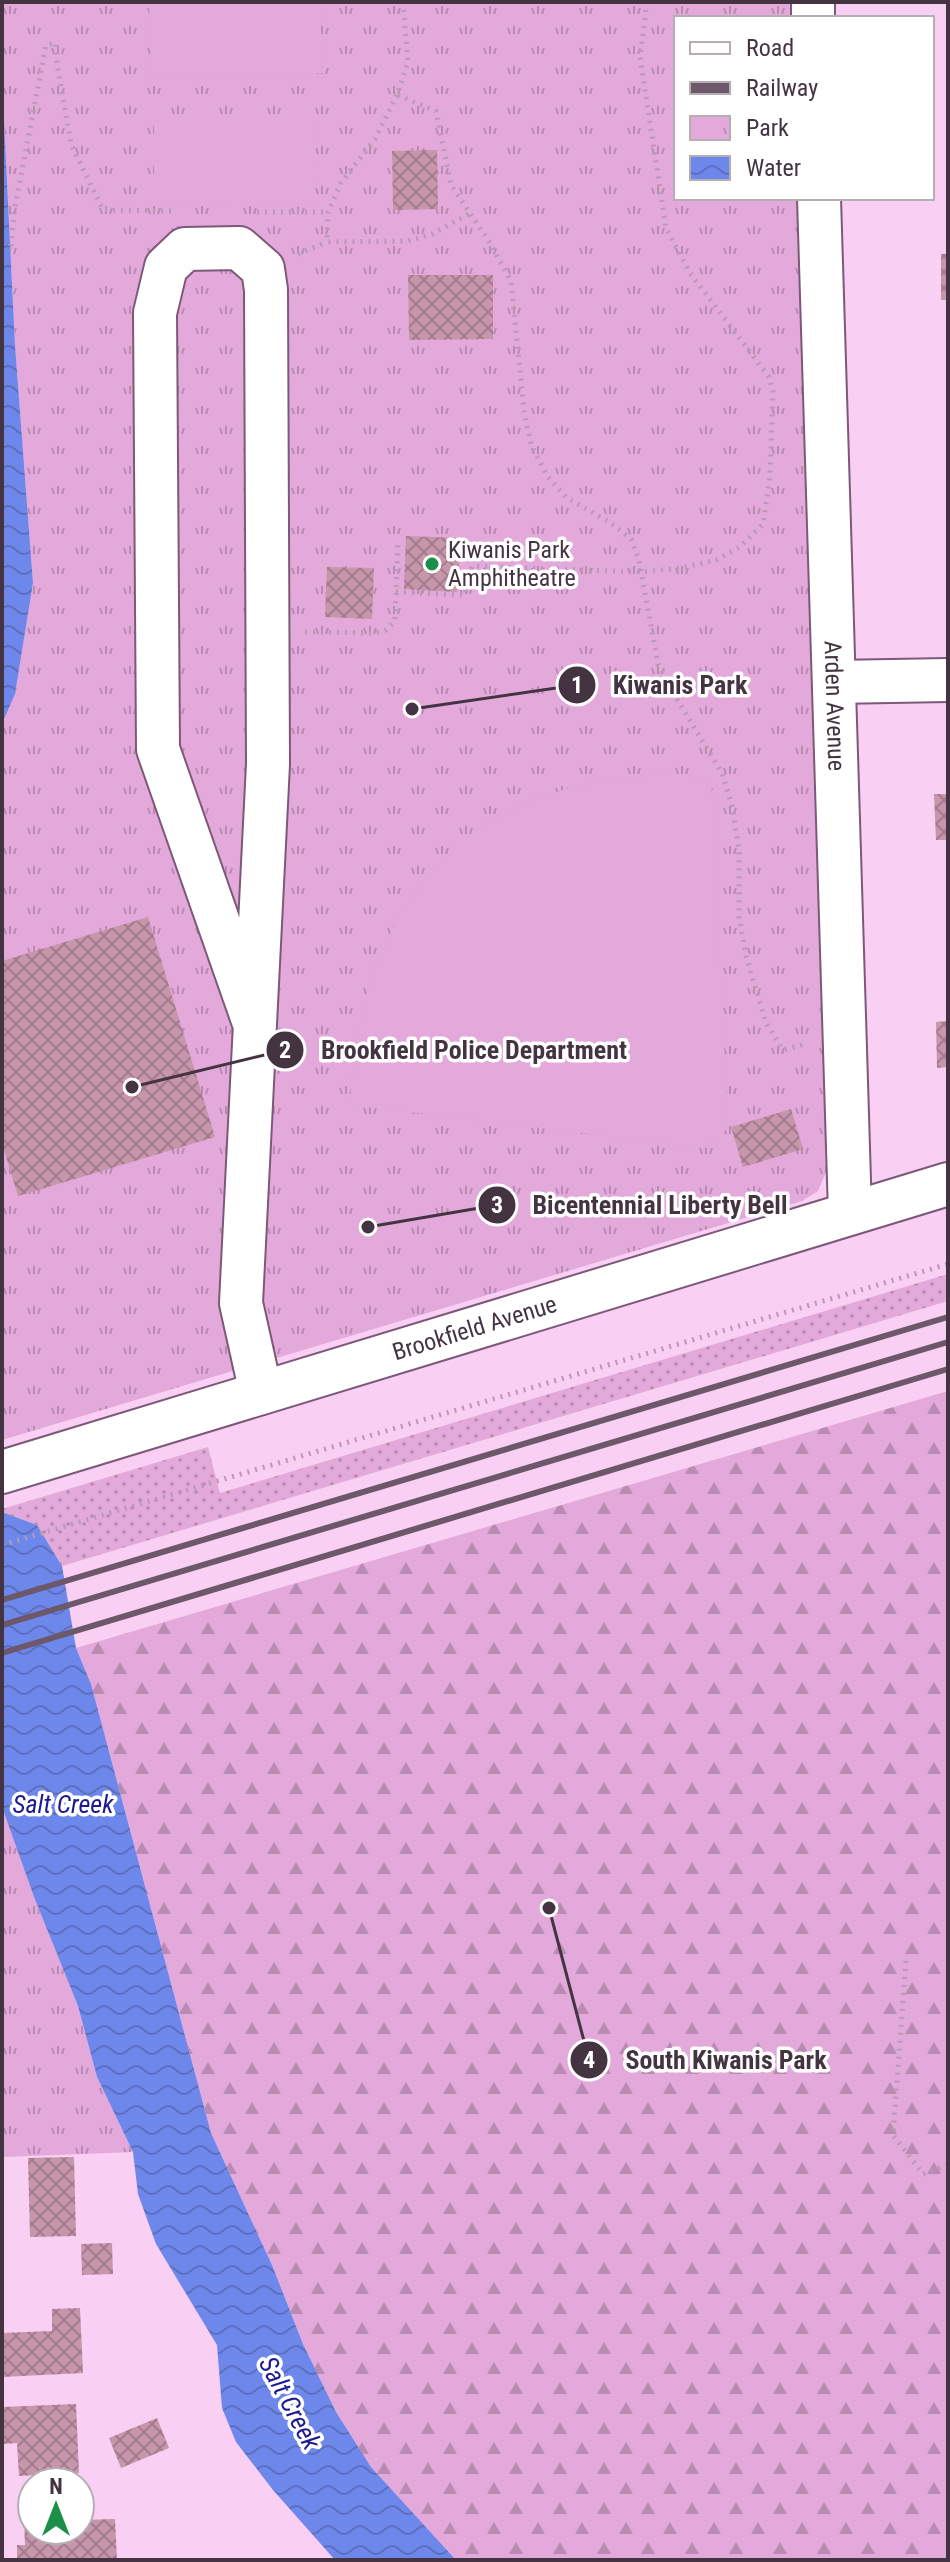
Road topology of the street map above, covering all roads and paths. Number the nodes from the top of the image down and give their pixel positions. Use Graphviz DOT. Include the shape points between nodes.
graph roads {
  1 [pos="403,2"];
  2 [pos="647,2"];
  3 [pos="397,95"];
  4 [pos="819,200"];
  5 [pos="178,211"];
  6 [pos="253,211"];
  7 [pos="328,212"];
  8 [pos="469,214"];
  9 [pos="11,246"];
  10 [pos="398,541"];
  11 [pos="641,572"];
  12 [pos="396,592"];
  13 [pos="267,632"];
  14 [pos="948,680"];
  15 [pos="834,682"];
  16 [pos="255,1026"];
  17 [pos="844,1032"];
  18 [pos="948,1184"];
  19 [pos="850,1213"];
  20 [pos="948,1264"];
  21 [pos="261,1393"];
  22 [pos="4,1472"];
  23 [pos="2,1545"];
  24 [pos="906,1961"];
  25 [pos="948,2165"];
  1 -- 3 [label="path" via="408,62"];
  2 -- 11 [label="path" via="640,57 666,228 690,273 769,377 773,391 763,524 740,547 716,560"];
  3 -- 7 [label="path"];
  3 -- 8 [label="path" via="436,111 451,185"];
  4 -- 15 [label="street, Arden Avenue"];
  5 -- 9 [label="path" via="103,210 71,144 56,43 46,45"];
  6 -- 7 [label="path"];
  7 -- 8 [label="path" via="327,242 408,241"];
  8 -- 11 [label="path" via="511,281 531,445 567,498 631,539"];
  10 -- 12 [label="path"];
  11 -- 12 [label="path" via="472,566 465,595"];
  11 -- 17 [label="path" via="658,664 722,773 732,806 739,850 739,917 766,1023 783,1050"];
  12 -- 13 [label="path" via="395,621 386,630"];
  13 -- 16 [label="street" via="268,764"];
  13 -- 16 [label="street" via="263,269 239,248 185,249 166,267 155,313 158,749"];
  14 -- 15 [label="street"];
  15 -- 17 [label="street, Arden Avenue"];
  16 -- 21 [label="street" via="241,1303"];
  17 -- 19 [label="street, Arden Avenue"];
  18 -- 19 [label="street, Brookfield Avenue"];
  19 -- 21 [label="street, Brookfield Avenue"];
  20 -- 23 [label="path"];
  21 -- 22 [label="street, Brookfield Avenue"];
  24 -- 25 [label="path" via="893,2135 923,2174"];
}
